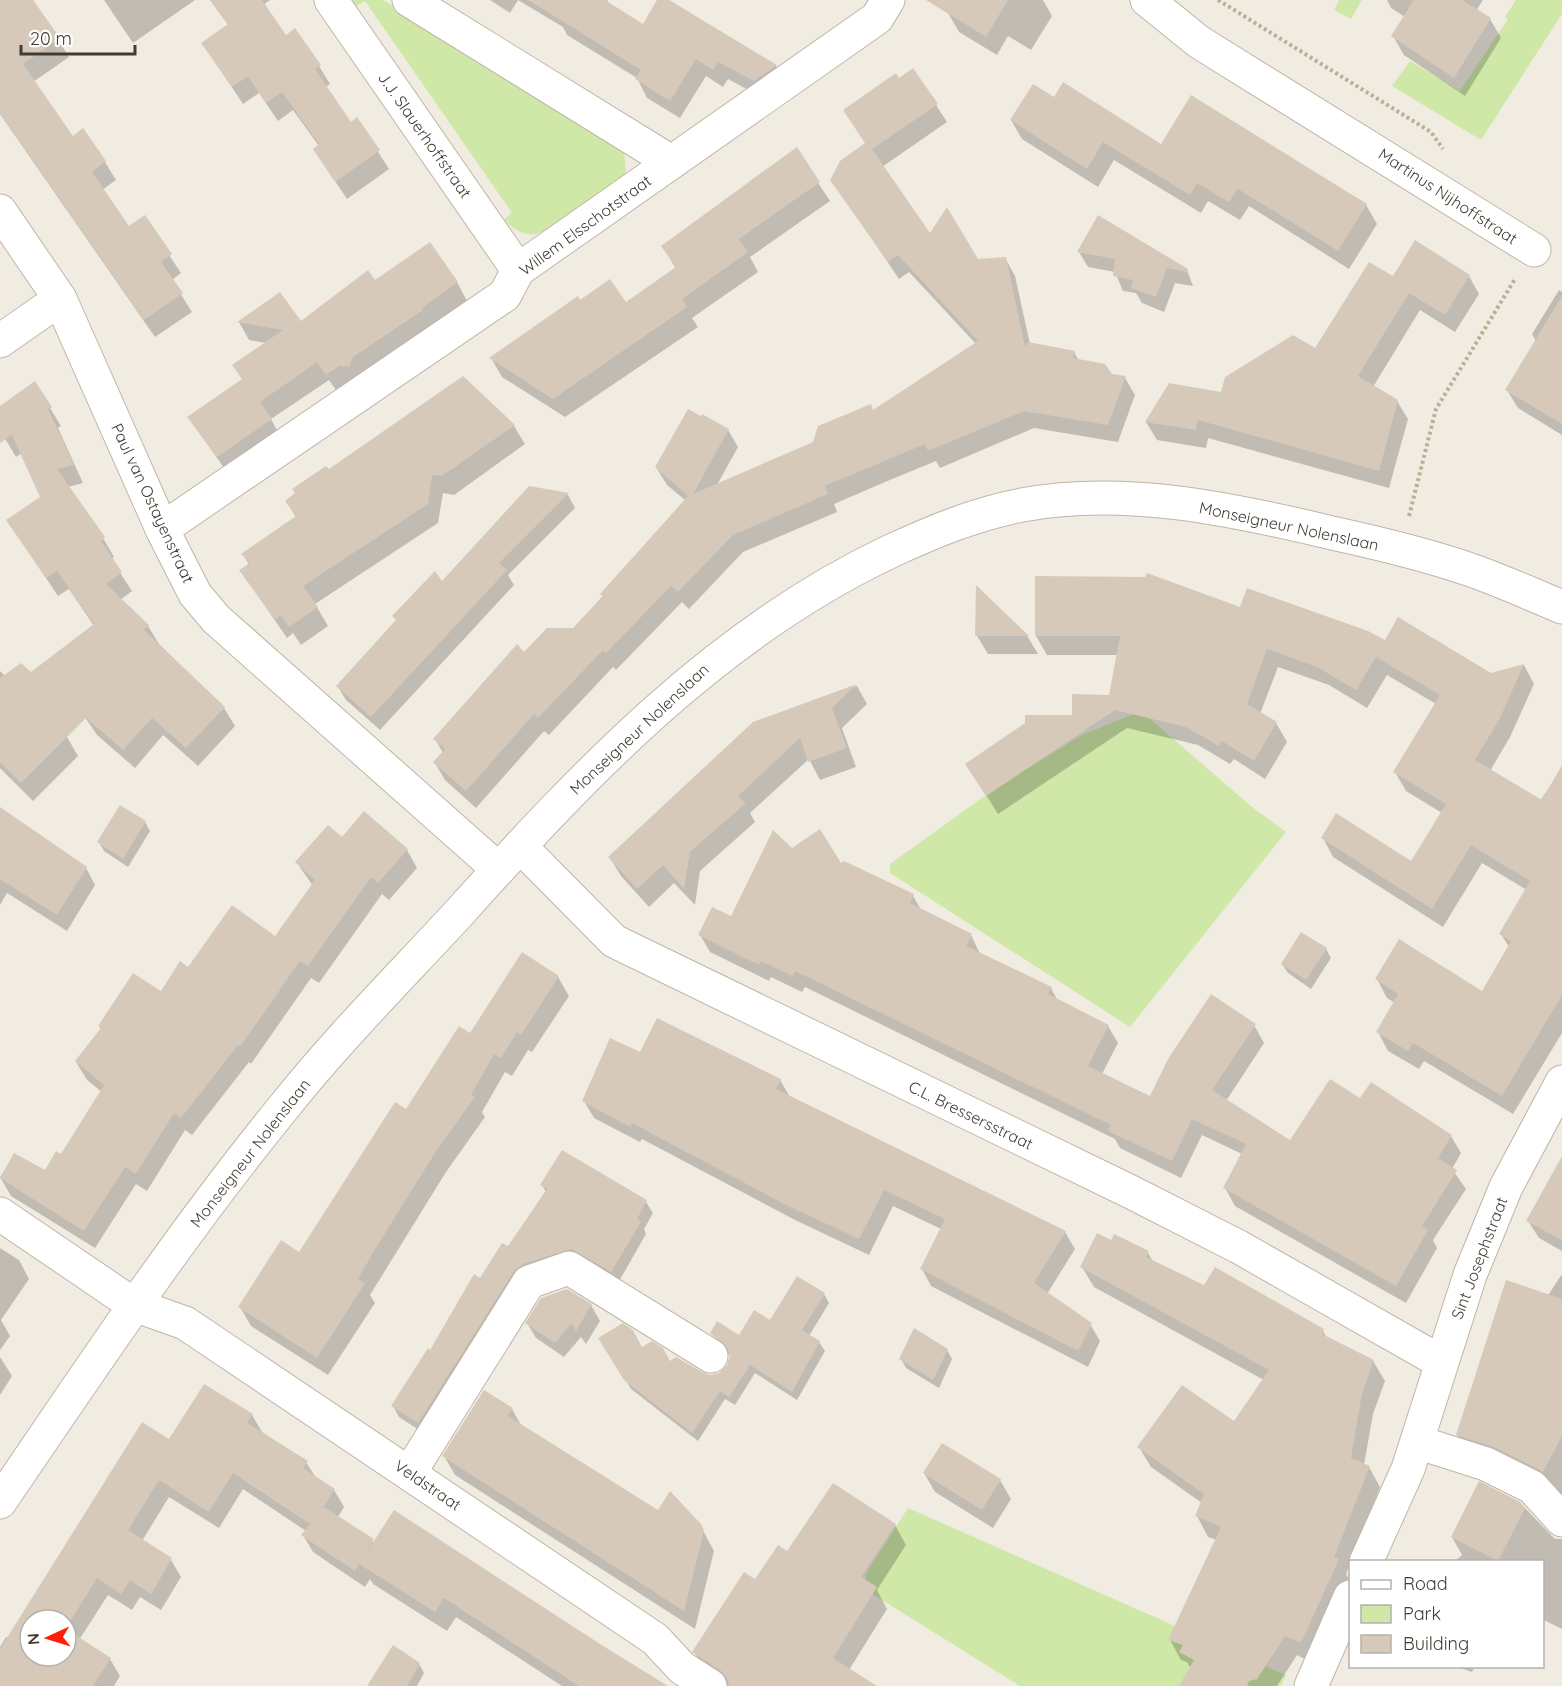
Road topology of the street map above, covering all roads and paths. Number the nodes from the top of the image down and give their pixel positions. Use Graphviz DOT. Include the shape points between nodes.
graph roads {
  1 [pos="331,0"];
  2 [pos="409,0"];
  3 [pos="888,0"];
  4 [pos="1147,0"];
  5 [pos="671,162"];
  6 [pos="0,211"];
  7 [pos="1534,250"];
  8 [pos="518,270"];
  9 [pos="60,299"];
  10 [pos="0,340"];
  11 [pos="162,529"];
  12 [pos="1403,549"];
  13 [pos="1562,607"];
  14 [pos="520,846"];
  15 [pos="498,869"];
  16 [pos="1562,1082"];
  17 [pos="0,1214"];
  18 [pos="134,1305"];
  19 [pos="711,1356"];
  20 [pos="1442,1362"];
  21 [pos="1416,1442"];
  22 [pos="410,1472"];
  23 [pos="0,1502"];
  24 [pos="1562,1520"];
  25 [pos="1367,1560"];
  26 [pos="1349,1599"];
  27 [pos="710,1686"];
  28 [pos="1311,1686"];
  1 -- 8 [label="street, J.J. Slauerhoffstraat"];
  2 -- 5 [label="street"];
  3 -- 5 [label="street, Willem Elsschotstraat" via="877,18"];
  4 -- 7 [label="street, Martinus Nijhoffstraat" via="1199,42"];
  5 -- 8 [label="street, Willem Elsschotstraat"];
  6 -- 9 [label="street, Paul van Ostayenstraat"];
  7 -- 12 [label="path, Martinus Nijhoffstraat" via="1436,409"];
  8 -- 11 [label="street, Willem Elsschotstraat" via="505,295"];
  9 -- 10 [label="street"];
  9 -- 11 [label="street, Paul van Ostayenstraat"];
  11 -- 15 [label="street, Paul van Ostayenstraat" via="195,594 216,619"];
  12 -- 13 [label="street, Monseigneur Nolenslaan" via="1470,570"];
  12 -- 14 [label="street, Monseigneur Nolenslaan" via="1269,518 1138,500 1065,499 975,516 847,572 731,646 593,769"];
  14 -- 15 [label="street, Monseigneur Nolenslaan"];
  14 -- 20 [label="street, C.L. Bressersstraat" via="614,941 1239,1247"];
  15 -- 18 [label="street, Monseigneur Nolenslaan" via="284,1106"];
  16 -- 20 [label="street, Sint Josephstraat" via="1506,1187 1470,1275"];
  17 -- 18 [label="street, Veldstraat"];
  18 -- 22 [label="street, Veldstraat" via="185,1323"];
  18 -- 23 [label="street, Monseigneur Nolenslaan"];
  19 -- 22 [label="street" via="569,1268 529,1282"];
  20 -- 21 [label="street, Sint Josephstraat"];
  21 -- 24 [label="street" via="1486,1464 1532,1487"];
  21 -- 25 [label="street, Sint Josephstraat"];
  22 -- 27 [label="street, Veldstraat" via="655,1639 682,1668"];
  26 -- 28 [label="street"];
}
